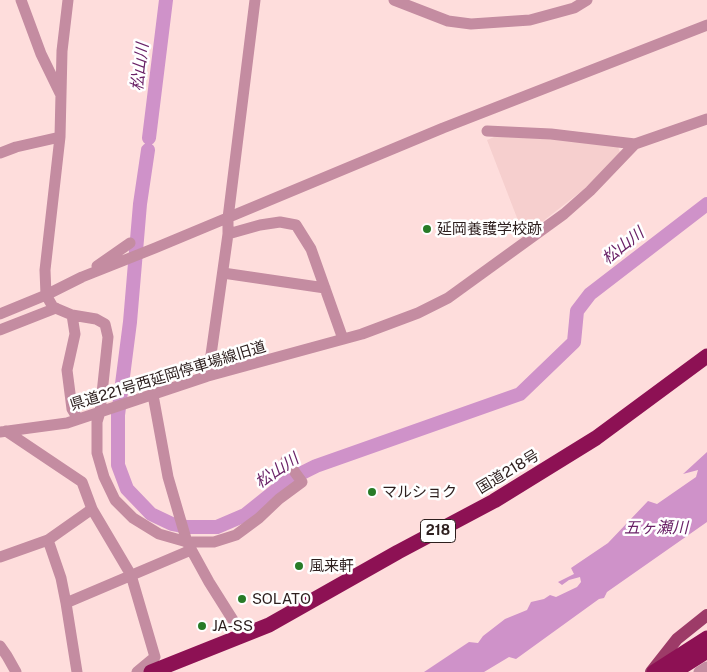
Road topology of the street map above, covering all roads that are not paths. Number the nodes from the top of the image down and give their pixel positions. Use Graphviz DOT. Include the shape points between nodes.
graph roads {
  1 [pos="21,0"];
  2 [pos="68,0"];
  3 [pos="255,0"];
  4 [pos="394,0"];
  5 [pos="587,0"];
  6 [pos="707,25"];
  7 [pos="61,94"];
  8 [pos="707,119"];
  9 [pos="487,131"];
  10 [pos="60,137"];
  11 [pos="635,144"];
  12 [pos="0,153"];
  13 [pos="228,218"];
  14 [pos="228,234"];
  15 [pos="130,243"];
  16 [pos="223,273"];
  17 [pos="82,277"];
  18 [pos="325,288"];
  19 [pos="46,295"];
  20 [pos="0,305"];
  21 [pos="18,307"];
  22 [pos="56,308"];
  23 [pos="0,314"];
  24 [pos="72,315"];
  25 [pos="0,330"];
  26 [pos="343,339"];
  27 [pos="707,356"];
  28 [pos="208,376"];
  29 [pos="153,395"];
  30 [pos="100,412"];
  31 [pos="78,419"];
  32 [pos="3,432"];
  33 [pos="286,460"];
  34 [pos="92,509"];
  35 [pos="48,540"];
  36 [pos="188,545"];
  37 [pos="0,557"];
  38 [pos="131,575"];
  39 [pos="66,603"];
  40 [pos="707,615"];
  41 [pos="243,636"];
  42 [pos="707,638"];
  43 [pos="0,646"];
  44 [pos="707,650"];
  45 [pos="673,666"];
  46 [pos="707,667"];
  47 [pos="16,672"];
  48 [pos="77,672"];
  49 [pos="137,672"];
  50 [pos="151,672"];
  51 [pos="652,672"];
  52 [pos="699,672"];
  1 -- 7 [label="street" via="41,54"];
  2 -- 7 [label="street"];
  3 -- 13 [label="street"];
  4 -- 5 [label="street" via="448,21 471,24 530,20 574,8"];
  6 -- 13 [label="street" via="443,128"];
  7 -- 10 [label="street"];
  8 -- 11 [label="street"];
  9 -- 11 [label="street" via="551,134"];
  10 -- 12 [label="street"];
  10 -- 19 [label="street" via="44,270"];
  11 -- 26 [label="street, 県道221号西延岡停車場線旧道" via="564,214 448,298 385,326"];
  13 -- 14 [label="street"];
  13 -- 17 [label="street"];
  14 -- 16 [label="street"];
  14 -- 18 [label="street" via="280,222 296,225 311,249"];
  15 -- 17 [label="street"];
  16 -- 18 [label="street"];
  16 -- 28 [label="street"];
  17 -- 19 [label="street"];
  18 -- 26 [label="street"];
  19 -- 21 [label="street"];
  19 -- 22 [label="street"];
  20 -- 21 [label="street"];
  21 -- 23 [label="street"];
  22 -- 24 [label="street"];
  22 -- 25 [label="street"];
  24 -- 30 [label="street" via="105,324 108,337"];
  24 -- 31 [label="street" via="75,334 67,370 72,409"];
  26 -- 28 [label="street, 県道221号西延岡停車場線旧道"];
  27 -- 41 [label="highway, 国道218号 / 218" via="596,438 502,496 269,625"];
  28 -- 29 [label="street, 県道221号西延岡停車場線旧道"];
  29 -- 30 [label="street, 県道221号西延岡停車場線旧道"];
  29 -- 36 [label="street" via="168,477"];
  30 -- 31 [label="street, 県道221号西延岡停車場線旧道"];
  30 -- 36 [label="street" via="97,453 115,500 133,518 159,534"];
  31 -- 32 [label="street, 県道221号西延岡停車場線旧道"];
  32 -- 34 [label="street" via="82,482"];
  33 -- 36 [label="street" via="302,482 236,535"];
  34 -- 35 [label="street"];
  34 -- 38 [label="street"];
  35 -- 37 [label="street"];
  35 -- 39 [label="street"];
  36 -- 38 [label="street"];
  36 -- 41 [label="street"];
  38 -- 39 [label="street"];
  38 -- 49 [label="street" via="155,657"];
  39 -- 48 [label="street"];
  40 -- 51 [label="main road" via="676,639"];
  41 -- 50 [label="highway, 国道218号 / 218"];
  42 -- 45 [label="highway"];
  43 -- 47 [label="street"];
  44 -- 45 [label="highway"];
  45 -- 51 [label="highway"];
  46 -- 52 [label="street"];
}
